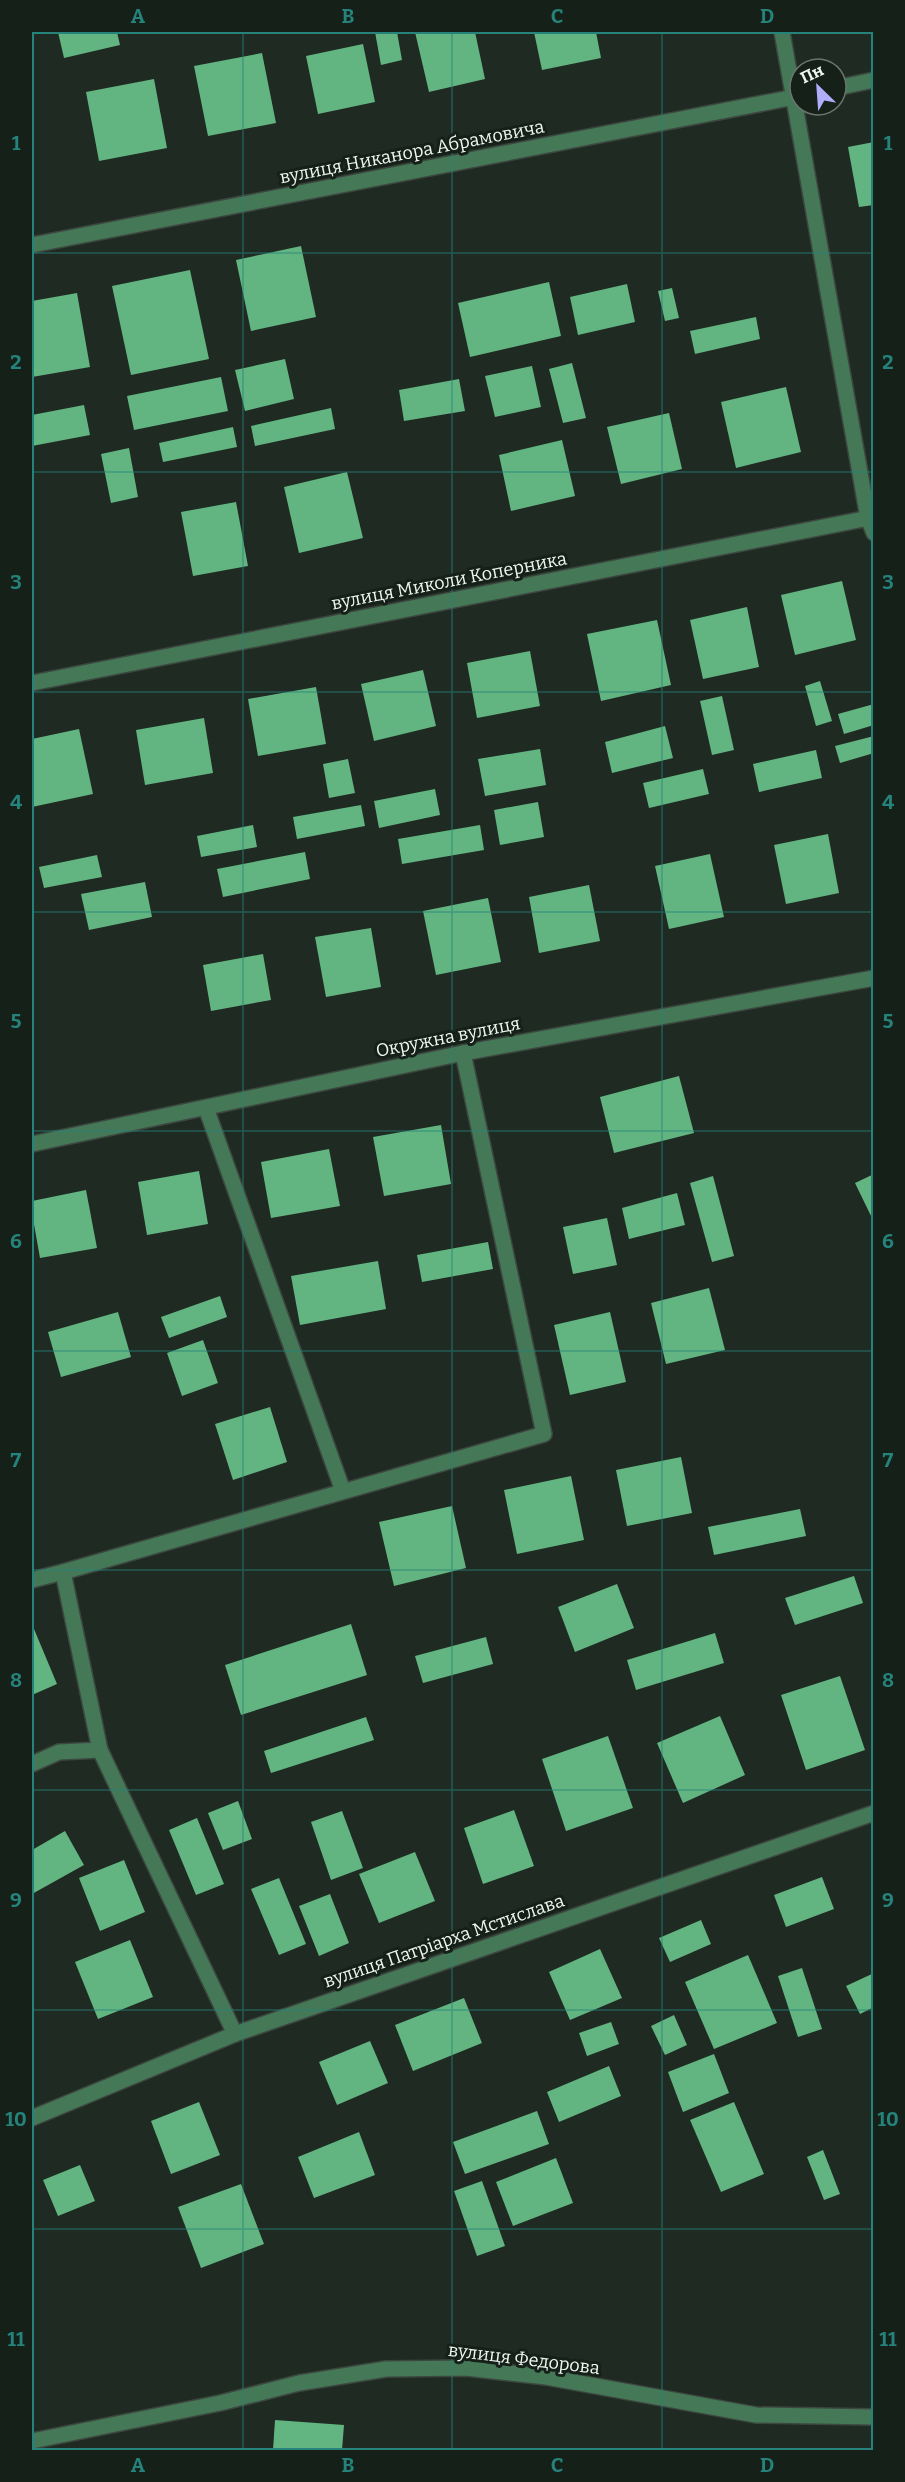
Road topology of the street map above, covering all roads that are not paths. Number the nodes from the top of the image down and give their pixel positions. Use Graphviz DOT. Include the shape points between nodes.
graph roads {
  1 [pos="782,32"];
  2 [pos="788,58"];
  3 [pos="873,80"];
  4 [pos="848,85"];
  5 [pos="788,99"];
  6 [pos="801,117"];
  7 [pos="32,245"];
  8 [pos="871,518"];
  9 [pos="873,533"];
  10 [pos="32,683"];
  11 [pos="873,978"];
  12 [pos="463,1053"];
  13 [pos="206,1108"];
  14 [pos="32,1144"];
  15 [pos="344,1491"];
  16 [pos="63,1572"];
  17 [pos="32,1580"];
  18 [pos="100,1750"];
  19 [pos="32,1764"];
  20 [pos="873,1813"];
  21 [pos="235,2034"];
  22 [pos="32,2118"];
  23 [pos="873,2417"];
  24 [pos="32,2441"];
  1 -- 2 [label="street"];
  3 -- 4 [label="street"];
  5 -- 7 [label="street, вулиця Никанора Абрамовича"];
  6 -- 8 [label="street"];
  8 -- 9 [label="street"];
  8 -- 10 [label="street, вулиця Миколи Коперника"];
  11 -- 12 [label="street, Окружна вулиця"];
  12 -- 13 [label="street, Окружна вулиця"];
  12 -- 15 [label="street" via="544,1434"];
  13 -- 14 [label="street, Окружна вулиця"];
  13 -- 15 [label="street"];
  15 -- 16 [label="street"];
  16 -- 17 [label="street"];
  16 -- 18 [label="street"];
  18 -- 19 [label="street" via="59,1752"];
  18 -- 21 [label="street"];
  20 -- 21 [label="street, вулиця Патріарха Мстислава"];
  21 -- 22 [label="street, вулиця Патріарха Мстислава"];
  23 -- 24 [label="street, вулиця Федорова" via="756,2415 466,2368 386,2369 299,2382 220,2403"];
}
